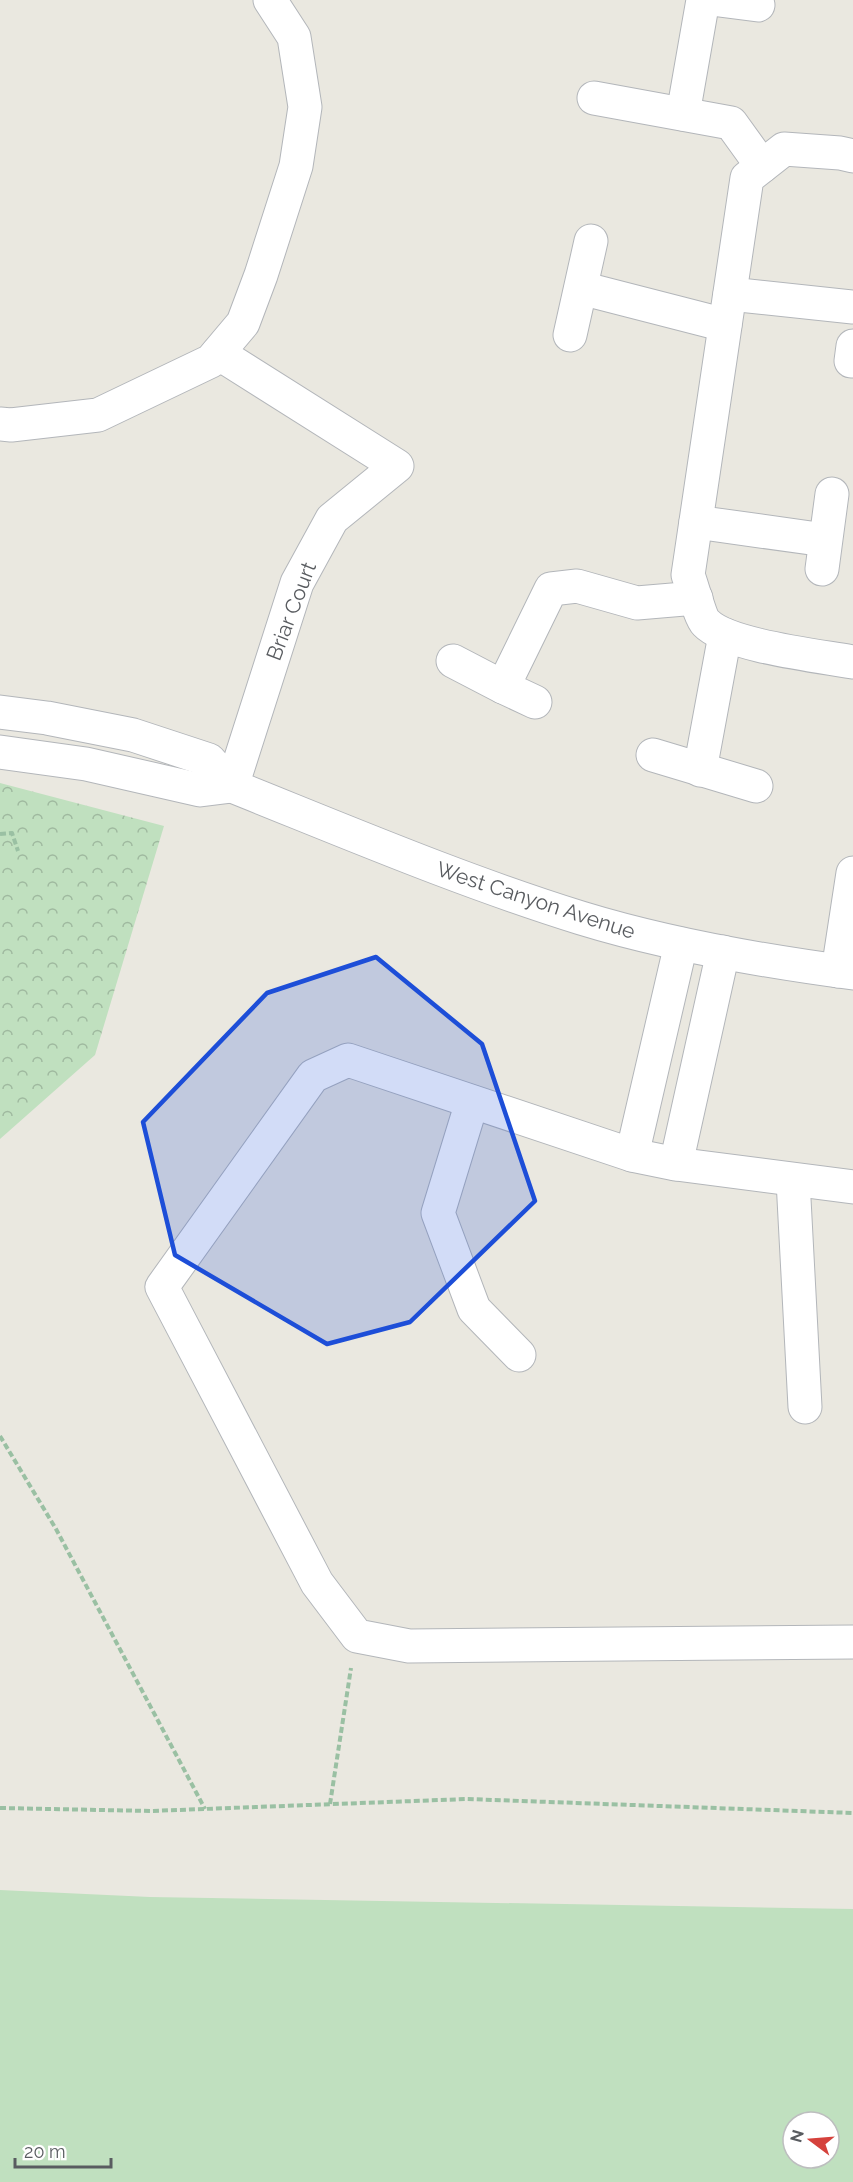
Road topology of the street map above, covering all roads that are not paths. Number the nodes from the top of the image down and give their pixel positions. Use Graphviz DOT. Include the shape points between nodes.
graph roads {
  1 [pos="702,0"];
  2 [pos="719,0"];
  3 [pos="272,1"];
  4 [pos="758,5"];
  5 [pos="594,98"];
  6 [pos="683,114"];
  7 [pos="853,156"];
  8 [pos="762,166"];
  9 [pos="591,241"];
  10 [pos="581,288"];
  11 [pos="853,307"];
  12 [pos="727,310"];
  13 [pos="570,335"];
  14 [pos="218,353"];
  15 [pos="0,424"];
  16 [pos="832,494"];
  17 [pos="696,522"];
  18 [pos="696,598"];
  19 [pos="725,635"];
  20 [pos="453,661"];
  21 [pos="853,662"];
  22 [pos="503,687"];
  23 [pos="535,702"];
  24 [pos="0,712"];
  25 [pos="0,752"];
  26 [pos="653,755"];
  27 [pos="700,770"];
  28 [pos="232,786"];
  29 [pos="756,786"];
  30 [pos="853,873"];
  31 [pos="681,944"];
  32 [pos="723,952"];
  33 [pos="845,972"];
  34 [pos="472,1102"];
  35 [pos="632,1155"];
  36 [pos="676,1164"];
  37 [pos="793,1180"];
  38 [pos="853,1187"];
  39 [pos="519,1355"];
  40 [pos="804,1407"];
  41 [pos="853,1642"];
  1 -- 6 [label="street"];
  2 -- 4 [label="street"];
  3 -- 14 [label="street" via="294,37 305,106 296,166 243,322"];
  5 -- 6 [label="street"];
  6 -- 8 [label="street" via="730,123"];
  7 -- 8 [label="street" via="784,149"];
  8 -- 12 [label="street" via="747,178"];
  9 -- 10 [label="street"];
  10 -- 12 [label="street"];
  10 -- 13 [label="street"];
  11 -- 12 [label="street"];
  12 -- 17 [label="street"];
  14 -- 15 [label="street" via="211,361 98,415"];
  14 -- 28 [label="street, Briar Court" via="397,466 332,519 297,583"];
  16 -- 17 [label="street" via="823,555"];
  17 -- 18 [label="street" via="688,575"];
  18 -- 19 [label="street" via="705,622"];
  18 -- 22 [label="street" via="638,603 577,585 551,589"];
  19 -- 21 [label="street"];
  19 -- 27 [label="street"];
  20 -- 22 [label="street"];
  22 -- 23 [label="street"];
  24 -- 28 [label="street, West Canyon Avenue" via="133,735 209,760"];
  25 -- 28 [label="street, West Canyon Avenue" via="86,764 200,790"];
  26 -- 27 [label="street"];
  27 -- 29 [label="street"];
  28 -- 31 [label="street, West Canyon Avenue" via="470,881 583,918"];
  30 -- 33 [label="street"];
  31 -- 32 [label="street, West Canyon Avenue"];
  31 -- 35 [label="street"];
  32 -- 33 [label="street, West Canyon Avenue"];
  32 -- 36 [label="street"];
  34 -- 35 [label="street"];
  34 -- 39 [label="street" via="438,1213 474,1309"];
  34 -- 41 [label="street" via="348,1060 313,1076 162,1287 317,1584 357,1636 409,1646"];
  35 -- 36 [label="street"];
  36 -- 37 [label="street"];
  37 -- 38 [label="street"];
  37 -- 40 [label="street"];
}
